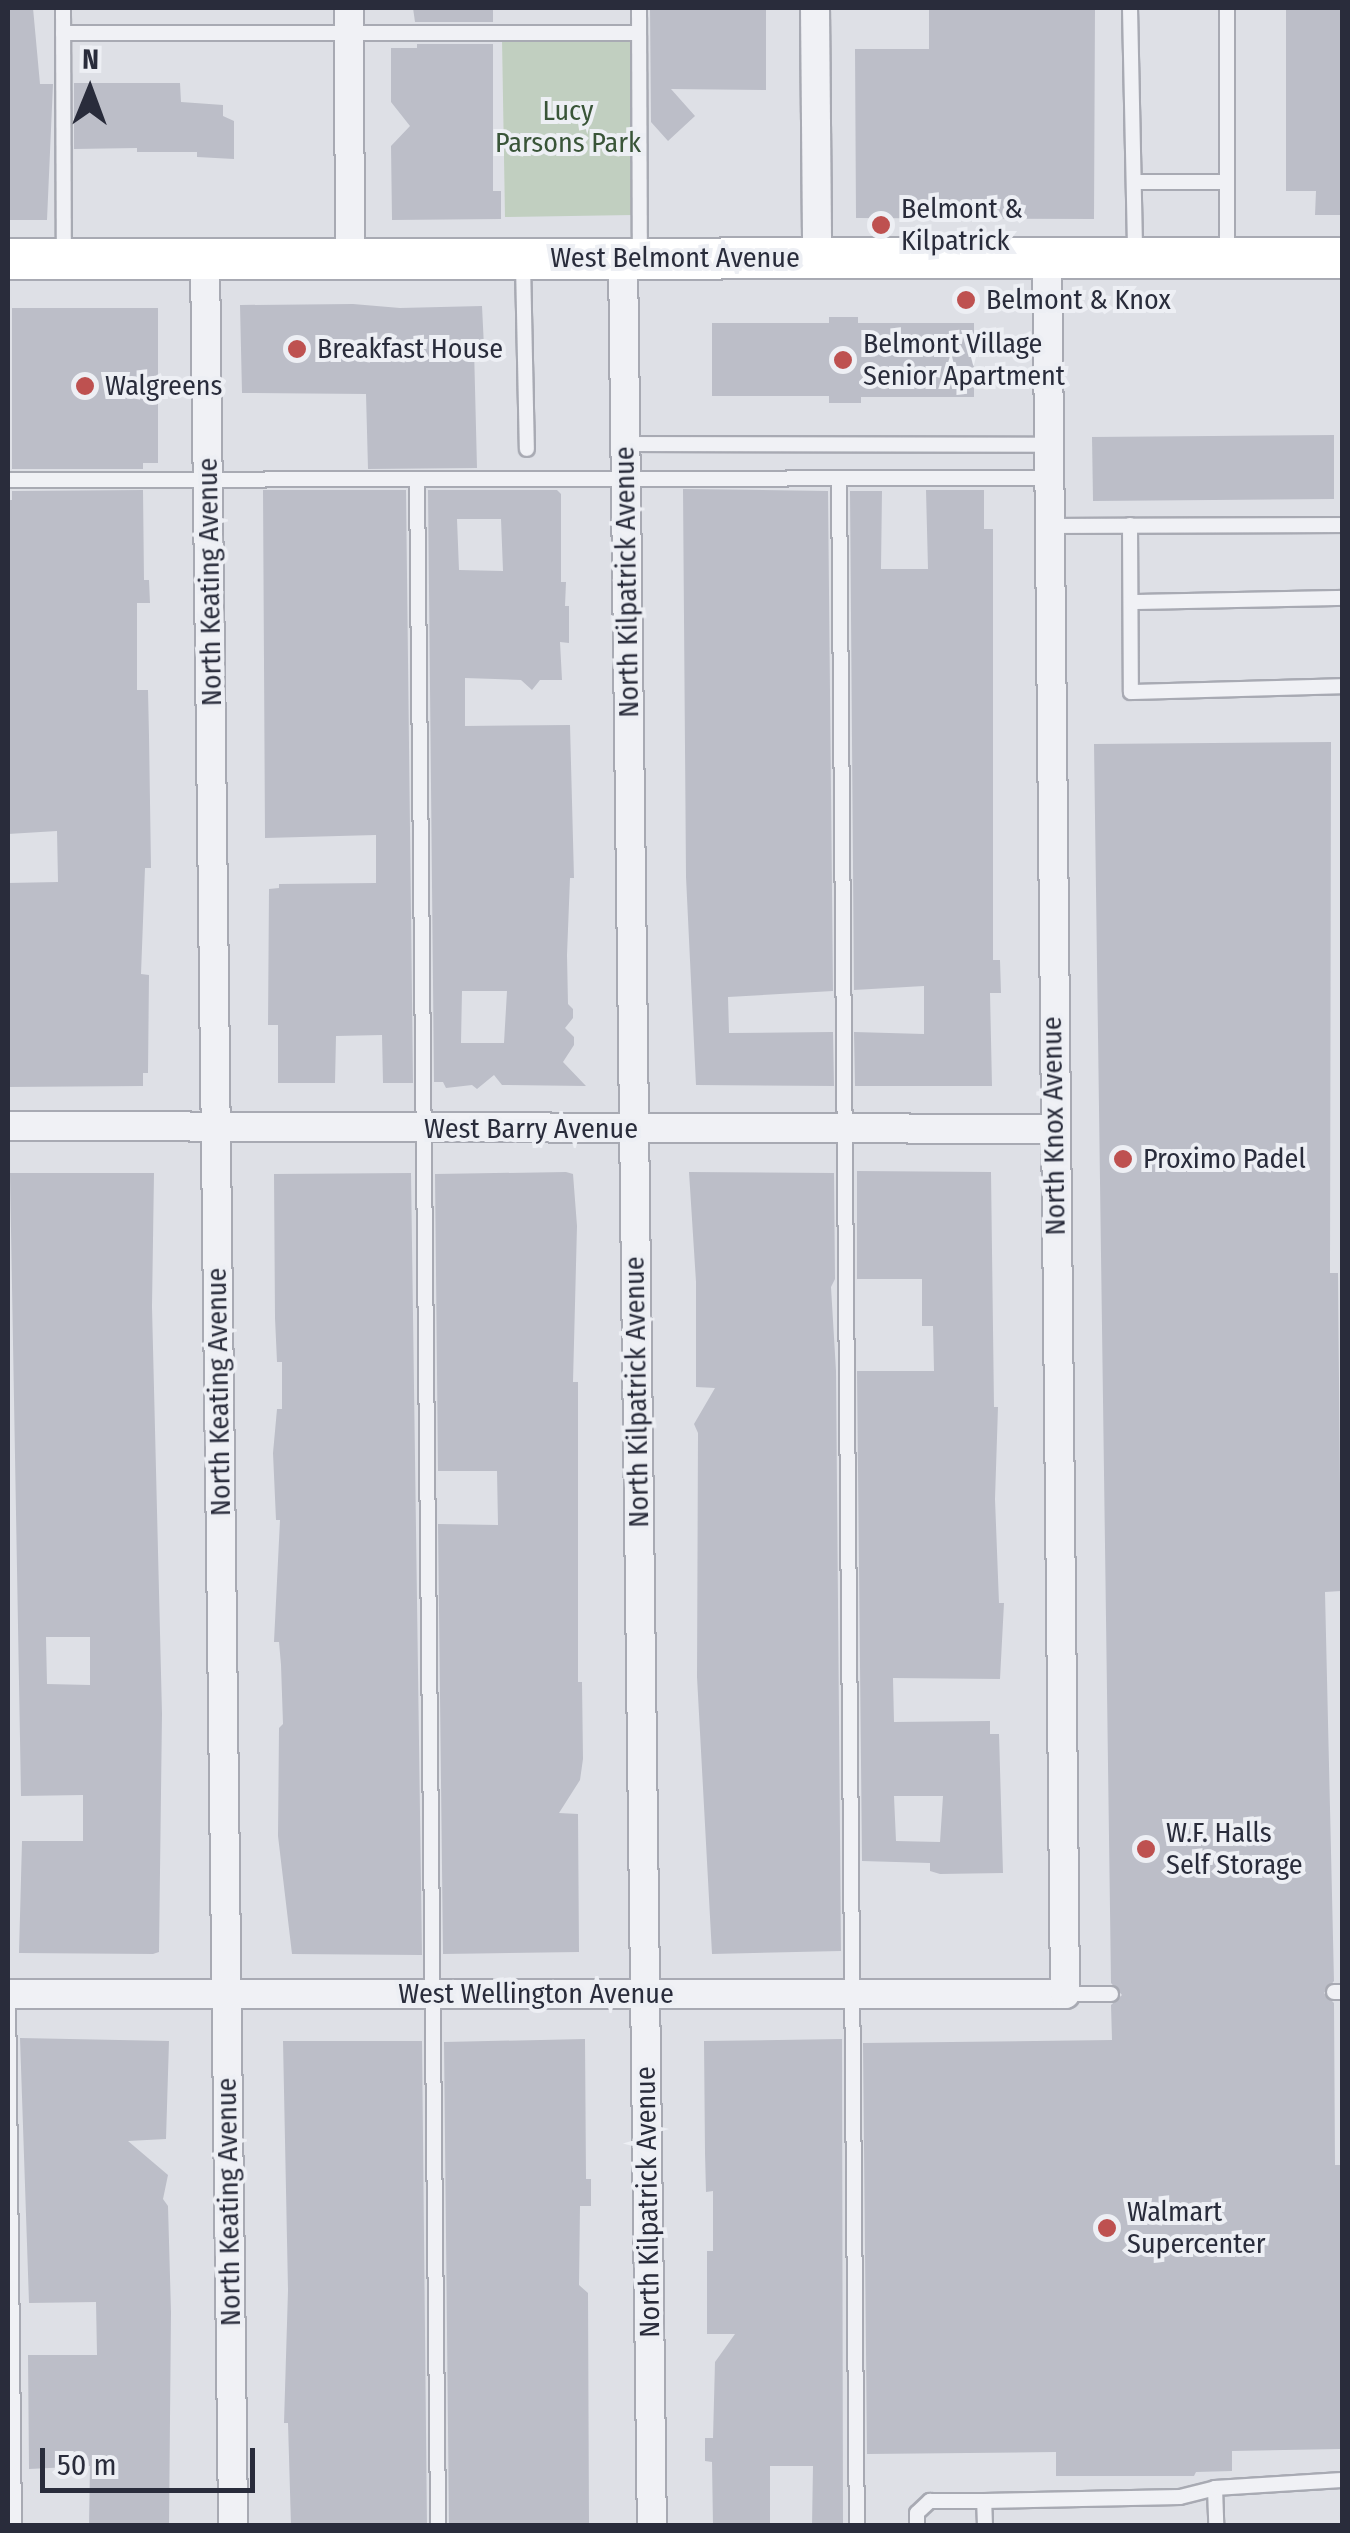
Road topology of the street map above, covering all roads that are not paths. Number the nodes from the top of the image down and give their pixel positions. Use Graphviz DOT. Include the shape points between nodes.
graph roads {
  1 [pos="63,8"];
  2 [pos="639,8"];
  3 [pos="815,8"];
  4 [pos="1130,8"];
  5 [pos="1227,8"];
  6 [pos="349,21"];
  7 [pos="63,32"];
  8 [pos="640,33"];
  9 [pos="1134,182"];
  10 [pos="1227,182"];
  11 [pos="350,258"];
  12 [pos="523,258"];
  13 [pos="632,258"];
  14 [pos="817,258"];
  15 [pos="1047,258"];
  16 [pos="1135,258"];
  17 [pos="1228,258"];
  18 [pos="1342,258"];
  19 [pos="8,259"];
  20 [pos="64,259"];
  21 [pos="206,259"];
  22 [pos="625,444"];
  23 [pos="1048,445"];
  24 [pos="527,449"];
  25 [pos="838,478"];
  26 [pos="1049,478"];
  27 [pos="417,479"];
  28 [pos="626,479"];
  29 [pos="8,480"];
  30 [pos="208,480"];
  31 [pos="1342,525"];
  32 [pos="1049,526"];
  33 [pos="1130,526"];
  34 [pos="1342,598"];
  35 [pos="1130,602"];
  36 [pos="1342,686"];
  37 [pos="8,1126"];
  38 [pos="216,1128"];
  39 [pos="424,1128"];
  40 [pos="634,1129"];
  41 [pos="842,1129"];
  42 [pos="1054,1129"];
  43 [pos="8,1984"];
  44 [pos="8,1994"];
  45 [pos="226,1994"];
  46 [pos="433,1994"];
  47 [pos="645,1994"];
  48 [pos="851,1994"];
  49 [pos="1065,1994"];
  50 [pos="1111,1994"];
  51 [pos="1342,2480"];
  52 [pos="1216,2488"];
  53 [pos="984,2501"];
  54 [pos="14,2526"];
  55 [pos="233,2526"];
  56 [pos="438,2526"];
  57 [pos="652,2526"];
  58 [pos="858,2526"];
  59 [pos="918,2526"];
  60 [pos="984,2526"];
  61 [pos="1216,2526"];
  1 -- 7 [label="lane"];
  2 -- 8 [label="lane"];
  3 -- 14 [label="street"];
  4 -- 9 [label="lane"];
  5 -- 10 [label="lane"];
  6 -- 7 [label="lane"];
  6 -- 8 [label="lane"];
  6 -- 11 [label="street"];
  7 -- 20 [label="lane"];
  8 -- 13 [label="lane"];
  9 -- 10 [label="lane"];
  9 -- 16 [label="lane"];
  10 -- 17 [label="lane"];
  11 -- 12 [label="main road, West Belmont Avenue"];
  11 -- 21 [label="main road, West Belmont Avenue"];
  12 -- 13 [label="main road, West Belmont Avenue"];
  12 -- 24 [label="lane"];
  13 -- 14 [label="main road, West Belmont Avenue"];
  13 -- 22 [label="street, North Kilpatrick Avenue"];
  14 -- 15 [label="main road, West Belmont Avenue"];
  15 -- 16 [label="main road, West Belmont Avenue"];
  15 -- 23 [label="street, North Knox Avenue"];
  16 -- 17 [label="main road, West Belmont Avenue"];
  17 -- 18 [label="main road, West Belmont Avenue"];
  19 -- 20 [label="main road, West Belmont Avenue"];
  20 -- 21 [label="main road, West Belmont Avenue"];
  21 -- 30 [label="street, North Keating Avenue"];
  22 -- 23 [label="lane"];
  22 -- 28 [label="street, North Kilpatrick Avenue"];
  23 -- 26 [label="street, North Knox Avenue"];
  25 -- 26 [label="lane"];
  25 -- 28 [label="lane"];
  25 -- 41 [label="lane"];
  26 -- 32 [label="street, North Knox Avenue"];
  27 -- 28 [label="lane"];
  27 -- 30 [label="lane"];
  27 -- 39 [label="lane"];
  28 -- 40 [label="street, North Kilpatrick Avenue"];
  29 -- 30 [label="lane"];
  30 -- 38 [label="street, North Keating Avenue"];
  31 -- 33 [label="lane"];
  32 -- 33 [label="lane"];
  32 -- 42 [label="street, North Knox Avenue"];
  33 -- 35 [label="lane"];
  34 -- 35 [label="lane"];
  35 -- 36 [label="lane" via="1132,692"];
  37 -- 38 [label="street, West Barry Avenue"];
  38 -- 39 [label="street, West Barry Avenue"];
  38 -- 45 [label="street, North Keating Avenue"];
  39 -- 40 [label="street, West Barry Avenue"];
  39 -- 46 [label="lane"];
  40 -- 41 [label="street, West Barry Avenue"];
  40 -- 47 [label="street, North Kilpatrick Avenue"];
  41 -- 42 [label="street, West Barry Avenue"];
  41 -- 48 [label="lane"];
  42 -- 49 [label="street, North Knox Avenue"];
  43 -- 44 [label="lane"];
  44 -- 45 [label="street, West Wellington Avenue"];
  44 -- 54 [label="lane"];
  45 -- 46 [label="street, West Wellington Avenue"];
  45 -- 55 [label="street, North Keating Avenue"];
  46 -- 47 [label="street, West Wellington Avenue"];
  46 -- 56 [label="lane"];
  47 -- 48 [label="street, West Wellington Avenue"];
  47 -- 57 [label="street, North Kilpatrick Avenue"];
  48 -- 49 [label="street, West Wellington Avenue"];
  48 -- 58 [label="lane"];
  49 -- 50 [label="lane"];
  51 -- 52 [label="lane"];
  52 -- 53 [label="lane" via="1180,2497"];
  52 -- 61 [label="lane"];
  53 -- 59 [label="lane" via="930,2502 917,2513"];
  53 -- 60 [label="lane"];
}
